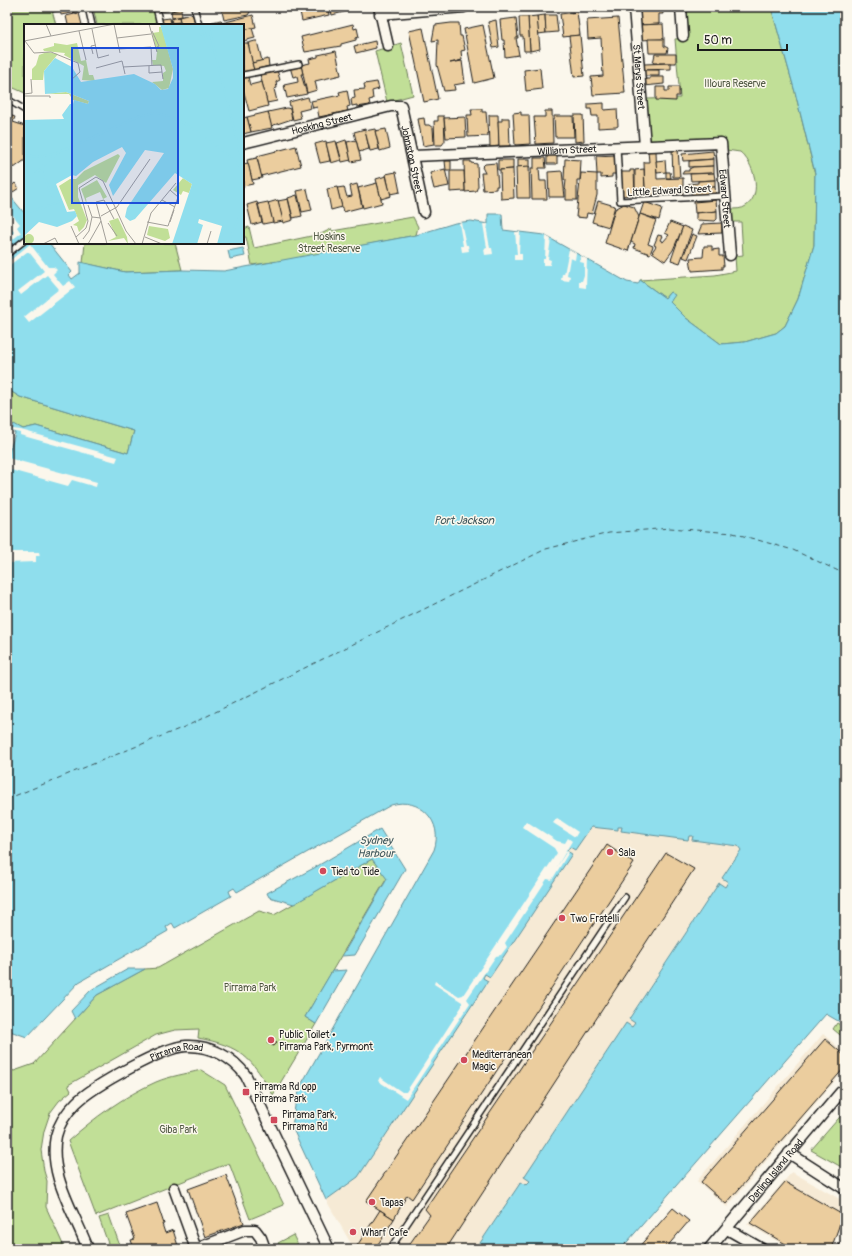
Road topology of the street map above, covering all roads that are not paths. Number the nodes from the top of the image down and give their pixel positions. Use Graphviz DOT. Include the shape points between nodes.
graph roads {
  1 [pos="88,7"];
  2 [pos="156,7"];
  3 [pos="194,7"];
  4 [pos="464,7"];
  5 [pos="634,7"];
  6 [pos="681,7"];
  7 [pos="380,10"];
  8 [pos="92,24"];
  9 [pos="160,24"];
  10 [pos="199,24"];
  11 [pos="683,36"];
  12 [pos="388,46"];
  13 [pos="299,64"];
  14 [pos="244,76"];
  15 [pos="7,99"];
  16 [pos="401,106"];
  17 [pos="24,109"];
  18 [pos="244,143"];
  19 [pos="721,143"];
  20 [pos="644,146"];
  21 [pos="617,147"];
  22 [pos="413,156"];
  23 [pos="725,196"];
  24 [pos="424,212"];
  25 [pos="24,241"];
  26 [pos="7,254"];
  27 [pos="730,255"];
  28 [pos="625,897"];
  29 [pos="841,1092"];
  30 [pos="789,1153"];
  31 [pos="174,1188"];
  32 [pos="845,1189"];
  33 [pos="727,1228"];
  34 [pos="845,1246"];
  35 [pos="88,1249"];
  36 [pos="196,1249"];
  37 [pos="265,1249"];
  38 [pos="329,1249"];
  39 [pos="390,1249"];
  40 [pos="709,1249"];
  41 [pos="762,1249"];
  42 [pos="844,1249"];
  1 -- 8 [label="lane"];
  2 -- 9 [label="lane"];
  3 -- 10 [label="lane"];
  4 -- 7 [label="street"];
  5 -- 20 [label="street, St Marys Street"];
  6 -- 11 [label="street"];
  7 -- 12 [label="street"];
  13 -- 14 [label="lane"];
  15 -- 17 [label="lane"];
  16 -- 18 [label="street, Hosking Street" via="391,106"];
  16 -- 22 [label="street, Johnston Street"];
  19 -- 20 [label="street, William Street"];
  19 -- 23 [label="street, Edward Street"];
  20 -- 21 [label="street, William Street"];
  21 -- 22 [label="street, William Street"];
  21 -- 23 [label="lane, Little Edward Street" via="620,202"];
  22 -- 24 [label="street, Johnston Street"];
  23 -- 27 [label="street, Edward Street"];
  25 -- 26 [label="lane"];
  28 -- 39 [label="lane"];
  29 -- 30 [label="street, Darling Island Road"];
  30 -- 32 [label="street"];
  30 -- 33 [label="street, Darling Island Road"];
  31 -- 36 [label="street"];
  33 -- 40 [label="street, Darling Island Road"];
  33 -- 41 [label="street"];
  34 -- 42 [label="street"];
  35 -- 38 [label="street, Pirrama Road" via="55,1167 55,1143 61,1123 73,1106 90,1092 161,1052 187,1046 222,1054 236,1063 246,1076"];
  36 -- 37 [label="street" via="245,1230 255,1230"];
}
